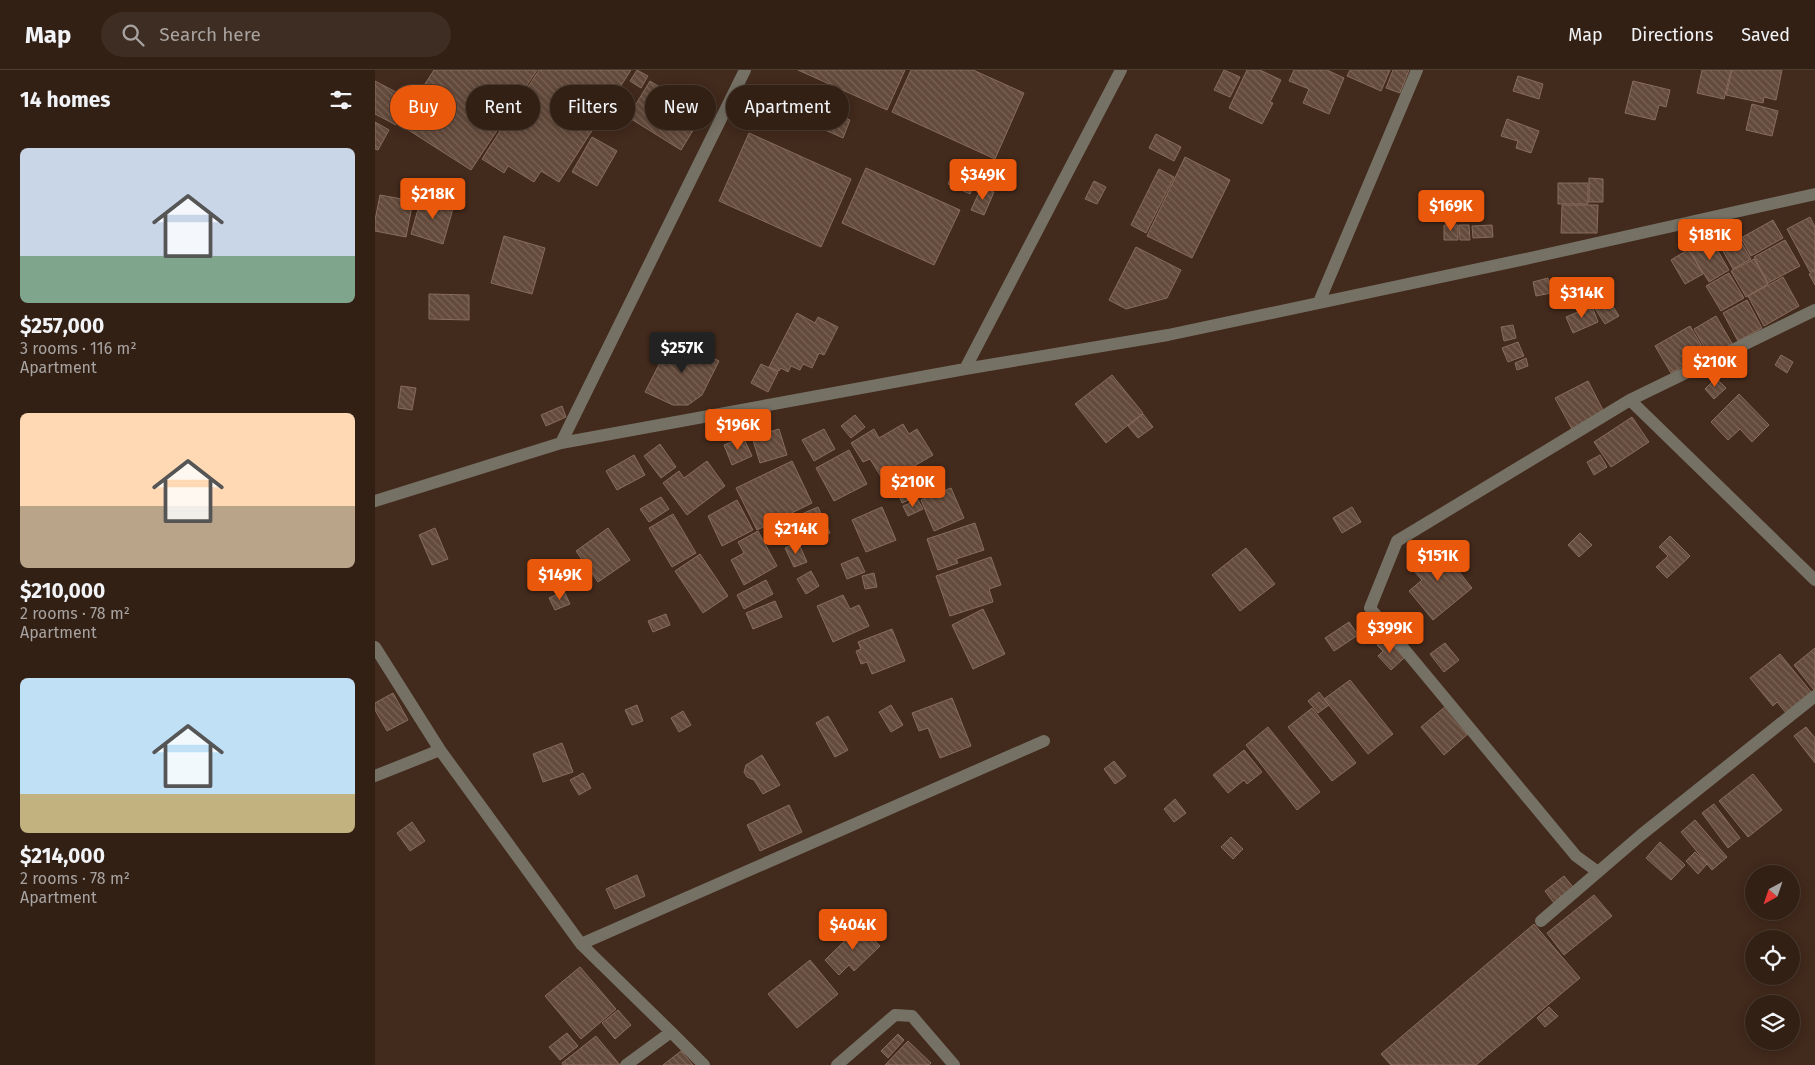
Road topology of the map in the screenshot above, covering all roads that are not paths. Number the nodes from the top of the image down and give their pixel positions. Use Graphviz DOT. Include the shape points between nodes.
graph roads {
  1 [pos="745,70"];
  2 [pos="1121,70"];
  3 [pos="1417,70"];
  4 [pos="1815,194"];
  5 [pos="1319,302"];
  6 [pos="1815,310"];
  7 [pos="965,369"];
  8 [pos="1630,400"];
  9 [pos="561,443"];
  10 [pos="375,501"];
  11 [pos="1815,580"];
  12 [pos="375,647"];
  13 [pos="1815,696"];
  14 [pos="1044,741"];
  15 [pos="441,750"];
  16 [pos="375,776"];
  17 [pos="1598,872"];
  18 [pos="1541,921"];
  19 [pos="581,944"];
  20 [pos="671,1032"];
  21 [pos="626,1065"];
  22 [pos="704,1065"];
  23 [pos="837,1065"];
  24 [pos="954,1065"];
  1 -- 9 [label="street"];
  2 -- 7 [label="street"];
  3 -- 5 [label="street"];
  4 -- 5 [label="street"];
  5 -- 7 [label="street" via="1168,335"];
  6 -- 8 [label="street"];
  7 -- 9 [label="street"];
  8 -- 11 [label="street"];
  8 -- 17 [label="street" via="1397,541 1370,608 1576,856"];
  9 -- 10 [label="street"];
  12 -- 15 [label="street"];
  13 -- 17 [label="street"];
  14 -- 19 [label="street"];
  15 -- 16 [label="street"];
  15 -- 19 [label="street"];
  17 -- 18 [label="street"];
  19 -- 20 [label="street"];
  20 -- 21 [label="street"];
  20 -- 22 [label="street"];
  23 -- 24 [label="street" via="895,1014 912,1016"];
}
